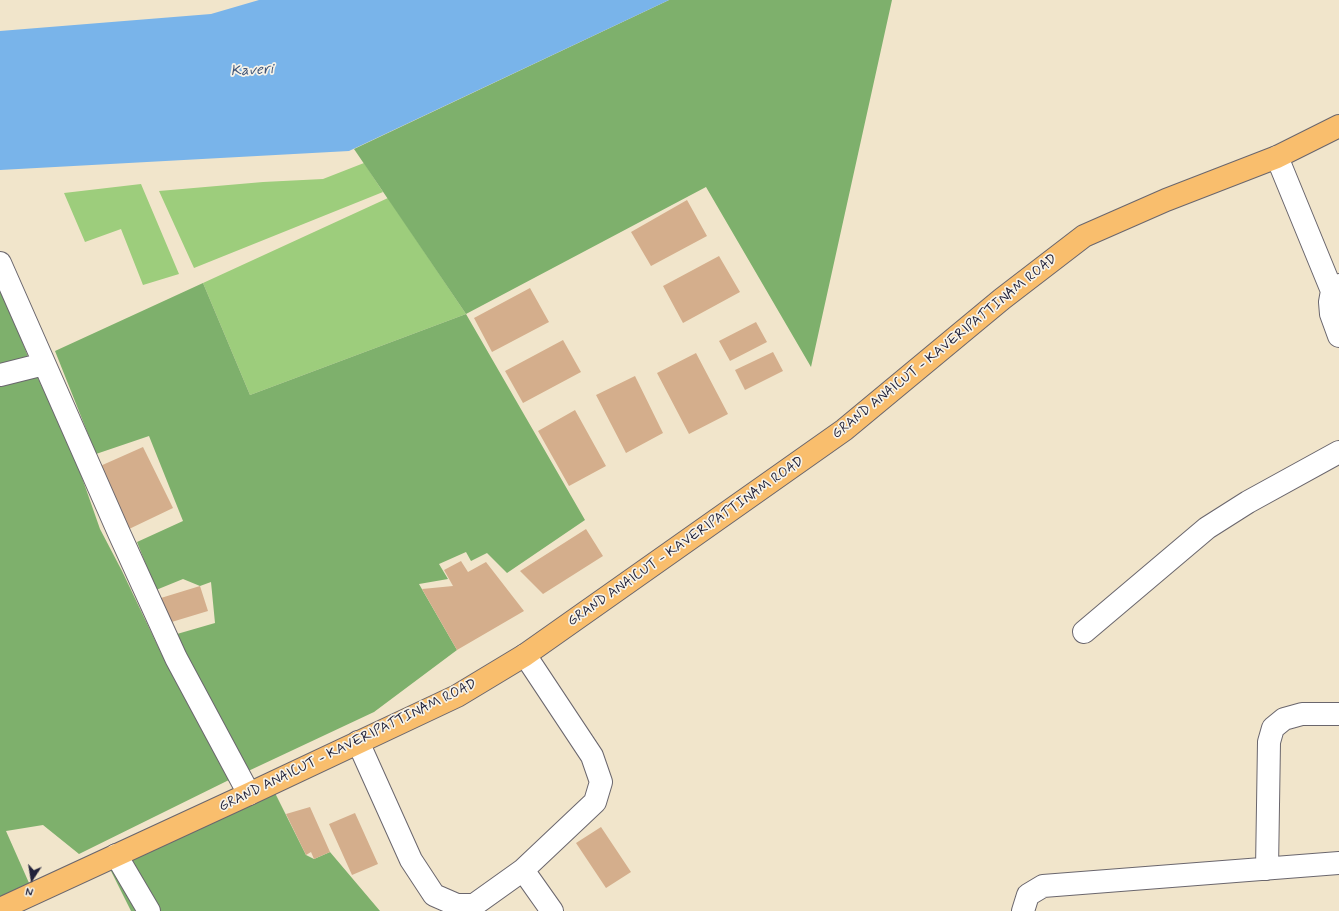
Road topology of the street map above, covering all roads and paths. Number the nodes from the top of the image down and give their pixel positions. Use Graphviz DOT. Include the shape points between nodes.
graph roads {
  1 [pos="1339,126"];
  2 [pos="1277,157"];
  3 [pos="0,263"];
  4 [pos="1335,288"];
  5 [pos="1339,336"];
  6 [pos="44,364"];
  7 [pos="0,375"];
  8 [pos="1339,452"];
  9 [pos="1084,632"];
  10 [pos="525,655"];
  11 [pos="1339,714"];
  12 [pos="358,742"];
  13 [pos="249,794"];
  14 [pos="116,855"];
  15 [pos="1339,863"];
  16 [pos="1267,869"];
  17 [pos="523,870"];
  18 [pos="0,909"];
  19 [pos="149,911"];
  20 [pos="552,911"];
  21 [pos="1023,911"];
  1 -- 2 [label="main road, GRAND ANAICUT - KAVERIPATTINAM ROAD"];
  2 -- 4 [label="street"];
  2 -- 10 [label="main road, GRAND ANAICUT - KAVERIPATTINAM ROAD" via="1166,200 1084,236 1002,299 844,430"];
  3 -- 6 [label="street"];
  4 -- 5 [label="street" via="1330,302 1331,314"];
  6 -- 7 [label="street"];
  6 -- 13 [label="street" via="176,658"];
  8 -- 9 [label="street" via="1248,502 1207,528"];
  10 -- 12 [label="main road, GRAND ANAICUT - KAVERIPATTINAM ROAD" via="457,696"];
  10 -- 17 [label="street" via="592,756 601,782 595,802"];
  11 -- 16 [label="street" via="1302,714 1284,719 1273,728 1269,742"];
  12 -- 13 [label="main road, GRAND ANAICUT - KAVERIPATTINAM ROAD"];
  12 -- 17 [label="street" via="411,860 434,894 457,906 474,906"];
  13 -- 14 [label="main road, GRAND ANAICUT - KAVERIPATTINAM ROAD"];
  14 -- 18 [label="main road, GRAND ANAICUT - KAVERIPATTINAM ROAD"];
  14 -- 19 [label="street"];
  15 -- 16 [label="street"];
  16 -- 21 [label="street" via="1043,886 1028,895"];
  17 -- 20 [label="street"];
}
